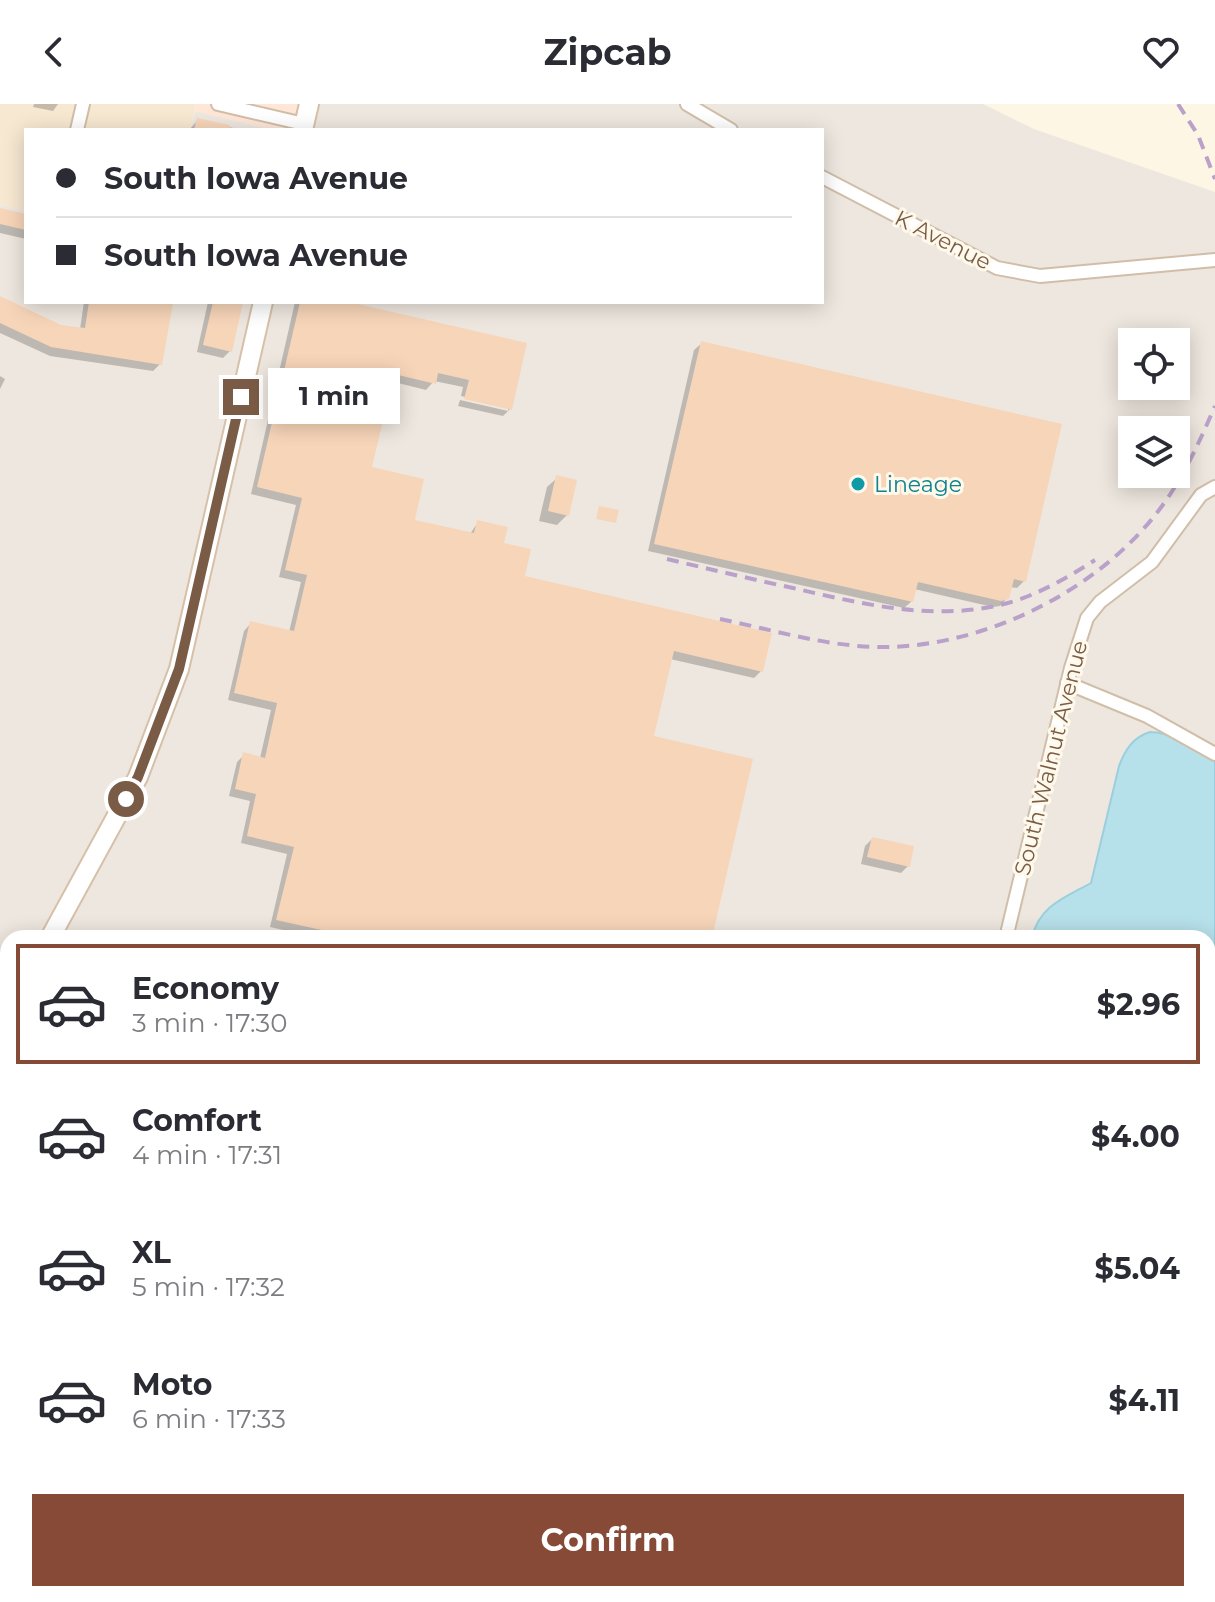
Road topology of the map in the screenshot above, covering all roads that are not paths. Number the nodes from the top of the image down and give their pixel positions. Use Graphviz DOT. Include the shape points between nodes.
graph roads {
  1 [pos="83,104"];
  2 [pos="218,104"];
  3 [pos="309,104"];
  4 [pos="687,104"];
  5 [pos="304,127"];
  6 [pos="77,128"];
  7 [pos="728,128"];
  8 [pos="824,178"];
  9 [pos="1215,260"];
  10 [pos="263,304"];
  11 [pos="1215,487"];
  12 [pos="1067,683"];
  13 [pos="1215,754"];
  14 [pos="54,930"];
  15 [pos="1008,930"];
  1 -- 6 [label="street"];
  2 -- 5 [label="street"];
  3 -- 5 [label="main road"];
  4 -- 7 [label="street"];
  8 -- 9 [label="street, K Avenue" via="997,268 1040,276"];
  10 -- 14 [label="main road" via="179,669 138,777"];
  11 -- 12 [label="street, South Walnut Avenue" via="1201,495 1152,562 1087,618"];
  12 -- 13 [label="street" via="1147,716"];
  12 -- 15 [label="street, South Walnut Avenue"];
}
